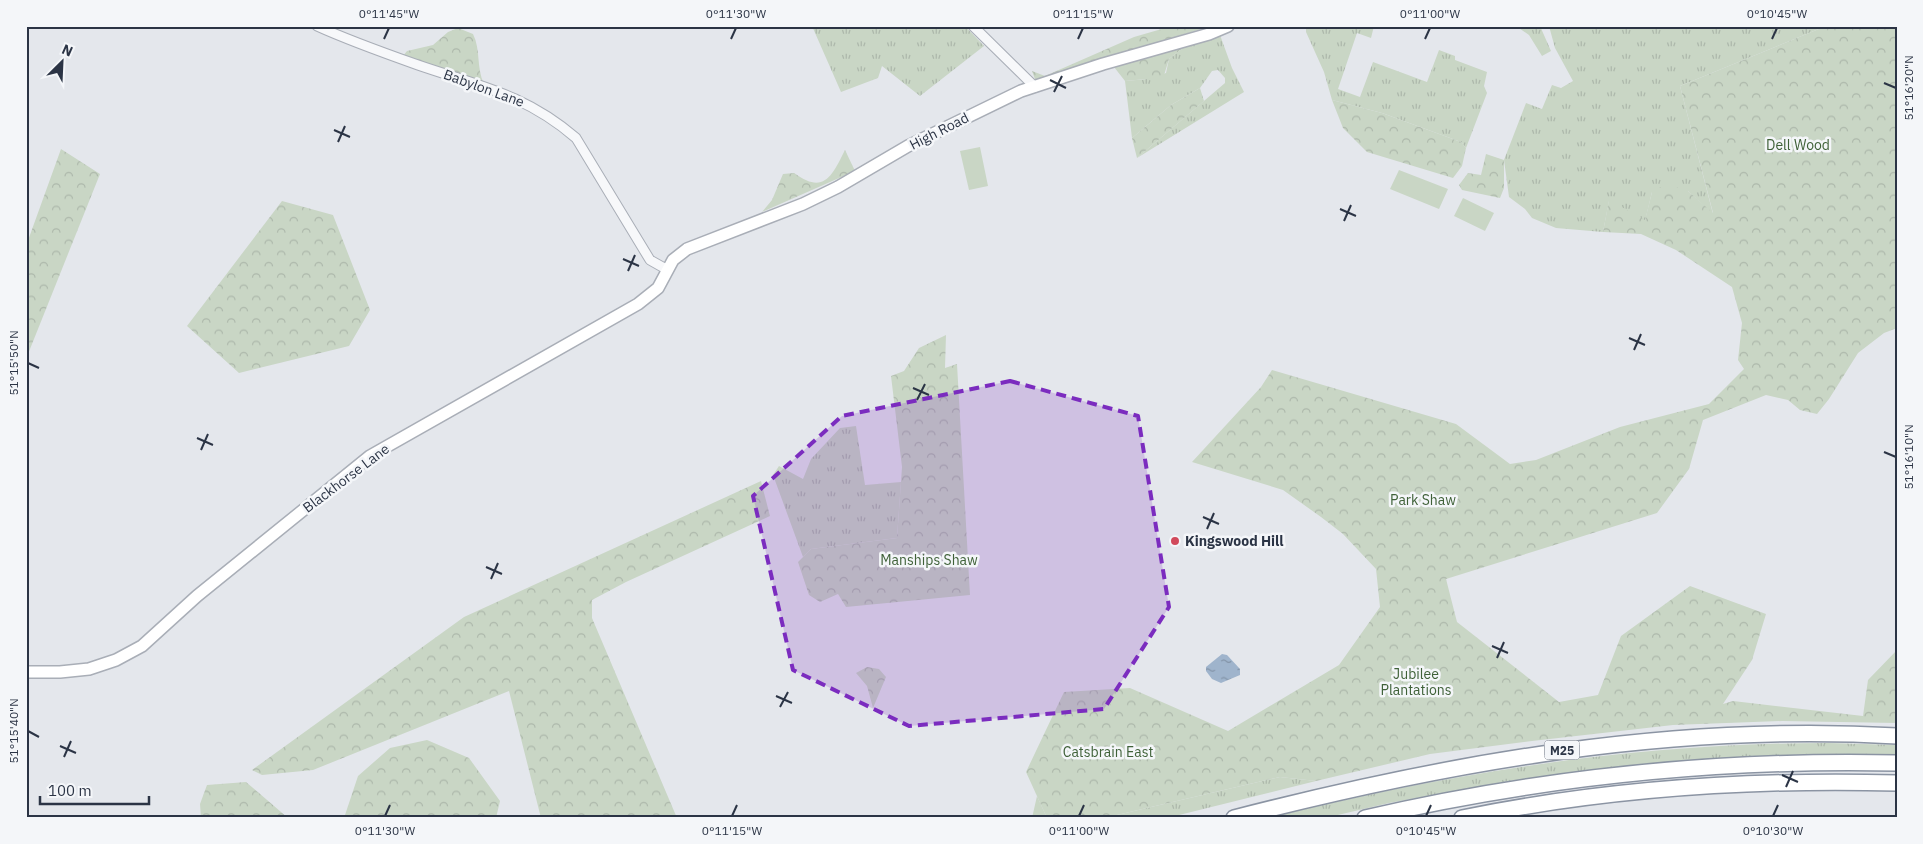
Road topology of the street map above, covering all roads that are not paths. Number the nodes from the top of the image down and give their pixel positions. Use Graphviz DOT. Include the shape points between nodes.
graph roads {
  1 [pos="318,26"];
  2 [pos="974,26"];
  3 [pos="1228,26"];
  4 [pos="1035,86"];
  5 [pos="666,269"];
  6 [pos="26,672"];
  7 [pos="1897,736"];
  8 [pos="1897,764"];
  9 [pos="1897,783"];
  10 [pos="1234,818"];
  11 [pos="1365,818"];
  12 [pos="1462,818"];
  1 -- 5 [label="street, Babylon Lane" via="417,65 508,94 538,109 576,138 650,260"];
  2 -- 4 [label="street"];
  3 -- 4 [label="street, High Road"];
  4 -- 5 [label="street, High Road" via="908,146 812,200 687,249"];
  5 -- 6 [label="street, Blackhorse Lane" via="658,288 638,304 370,456 197,596 142,646 89,669"];
  7 -- 10 [label="highway, M25" via="1714,736 1568,749 1416,775"];
  8 -- 11 [label="highway" via="1804,764 1648,773 1492,793"];
  9 -- 12 [label="highway" via="1776,784 1620,794"];
}
